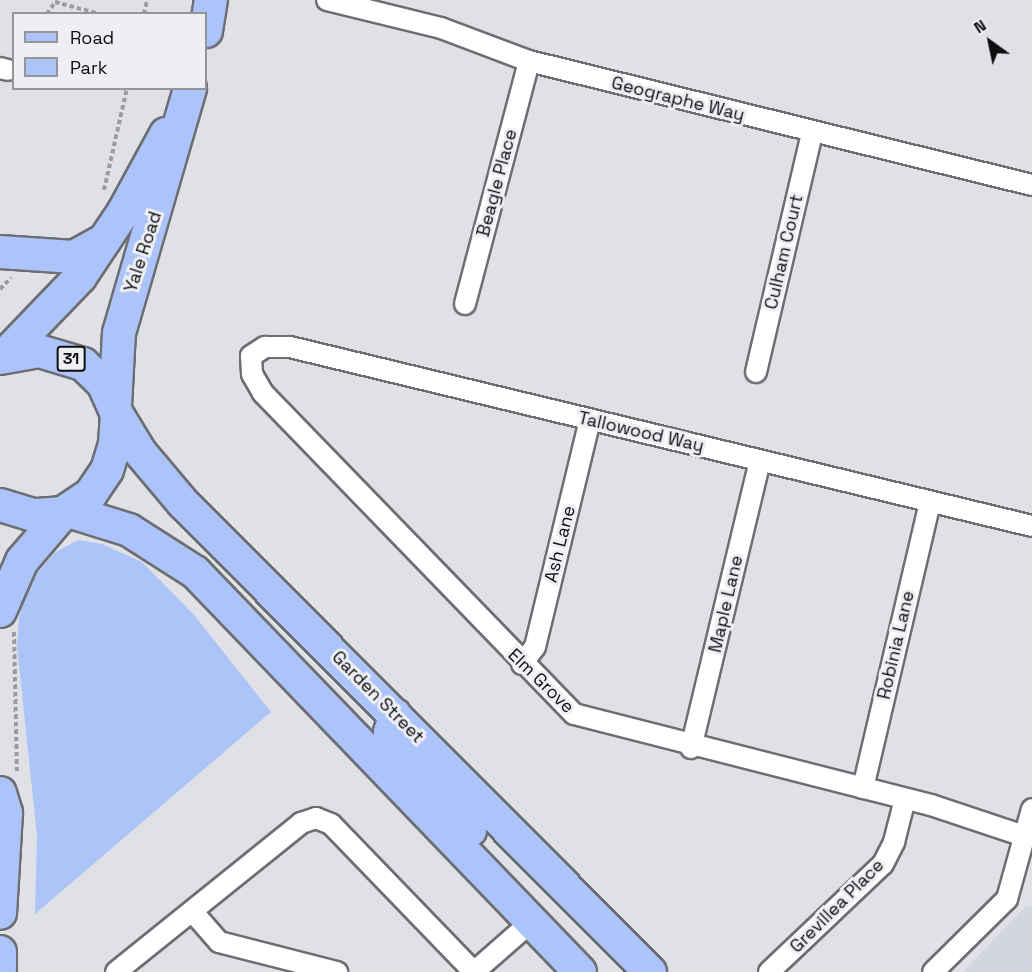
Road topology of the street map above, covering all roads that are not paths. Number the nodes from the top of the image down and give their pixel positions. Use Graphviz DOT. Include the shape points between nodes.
graph roads {
  1 [pos="211,0"];
  2 [pos="327,0"];
  3 [pos="207,25"];
  4 [pos="529,61"];
  5 [pos="188,94"];
  6 [pos="812,133"];
  7 [pos="1032,185"];
  8 [pos="108,237"];
  9 [pos="5,265"];
  10 [pos="465,304"];
  11 [pos="2,356"];
  12 [pos="251,356"];
  13 [pos="756,372"];
  14 [pos="116,410"];
  15 [pos="590,420"];
  16 [pos="760,460"];
  17 [pos="930,502"];
  18 [pos="0,505"];
  19 [pos="65,512"];
  20 [pos="1032,526"];
  21 [pos="8,617"];
  22 [pos="522,664"];
  23 [pos="396,715"];
  24 [pos="691,748"];
  25 [pos="862,788"];
  26 [pos="9,789"];
  27 [pos="905,798"];
  28 [pos="1032,809"];
  29 [pos="1024,836"];
  30 [pos="498,887"];
  31 [pos="192,911"];
  32 [pos="0,913"];
  33 [pos="530,923"];
  34 [pos="0,952"];
  35 [pos="0,969"];
  36 [pos="116,972"];
  37 [pos="337,972"];
  38 [pos="580,972"];
  39 [pos="650,972"];
  40 [pos="769,972"];
  41 [pos="933,972"];
  1 -- 3 [label="main road"];
  2 -- 4 [label="street, Geographe Way" via="441,28"];
  4 -- 6 [label="street, Geographe Way"];
  4 -- 10 [label="street, Beagle Place"];
  5 -- 8 [label="main road, Yale Road"];
  5 -- 14 [label="main road, Yale Road" via="119,333"];
  6 -- 7 [label="street, Geographe Way"];
  6 -- 13 [label="street, Culham Court"];
  8 -- 9 [label="main road" via="75,257"];
  8 -- 11 [label="main road, Yale Road" via="61,301"];
  11 -- 14 [label="main road, 31" via="39,351 83,364 103,383"];
  12 -- 15 [label="street, Tallowood Way" via="265,347 290,347"];
  12 -- 22 [label="street, Elm Grove" via="252,374 263,393"];
  14 -- 19 [label="main road, Yale Road" via="115,444 107,470 91,494"];
  14 -- 23 [label="main road, Garden Street" via="164,482"];
  15 -- 16 [label="street, Tallowood Way"];
  15 -- 22 [label="street, Ash Lane" via="535,647"];
  16 -- 17 [label="street, Tallowood Way"];
  16 -- 24 [label="street, Maple Lane"];
  17 -- 20 [label="street, Tallowood Way"];
  17 -- 25 [label="street, Robinia Lane"];
  18 -- 19 [label="main road" via="33,515"];
  19 -- 21 [label="main road, Yale Road" via="22,561"];
  19 -- 30 [label="main road" via="129,530 195,572"];
  22 -- 24 [label="street, Elm Grove" via="574,714"];
  23 -- 30 [label="main road" via="390,732 396,749 469,827"];
  23 -- 39 [label="main road, Garden Street"];
  24 -- 25 [label="street, Elm Grove"];
  25 -- 27 [label="street, Elm Grove"];
  26 -- 32 [label="main road"];
  27 -- 29 [label="street, Elm Grove"];
  27 -- 40 [label="street, Grevillea Place" via="884,864"];
  28 -- 29 [label="street"];
  29 -- 41 [label="street" via="1007,899"];
  30 -- 33 [label="main road"];
  31 -- 33 [label="street" via="301,823 316,818 331,824 474,972"];
  31 -- 36 [label="street"];
  31 -- 37 [label="street" via="219,942"];
  33 -- 38 [label="main road"];
  34 -- 35 [label="main road"];
}
